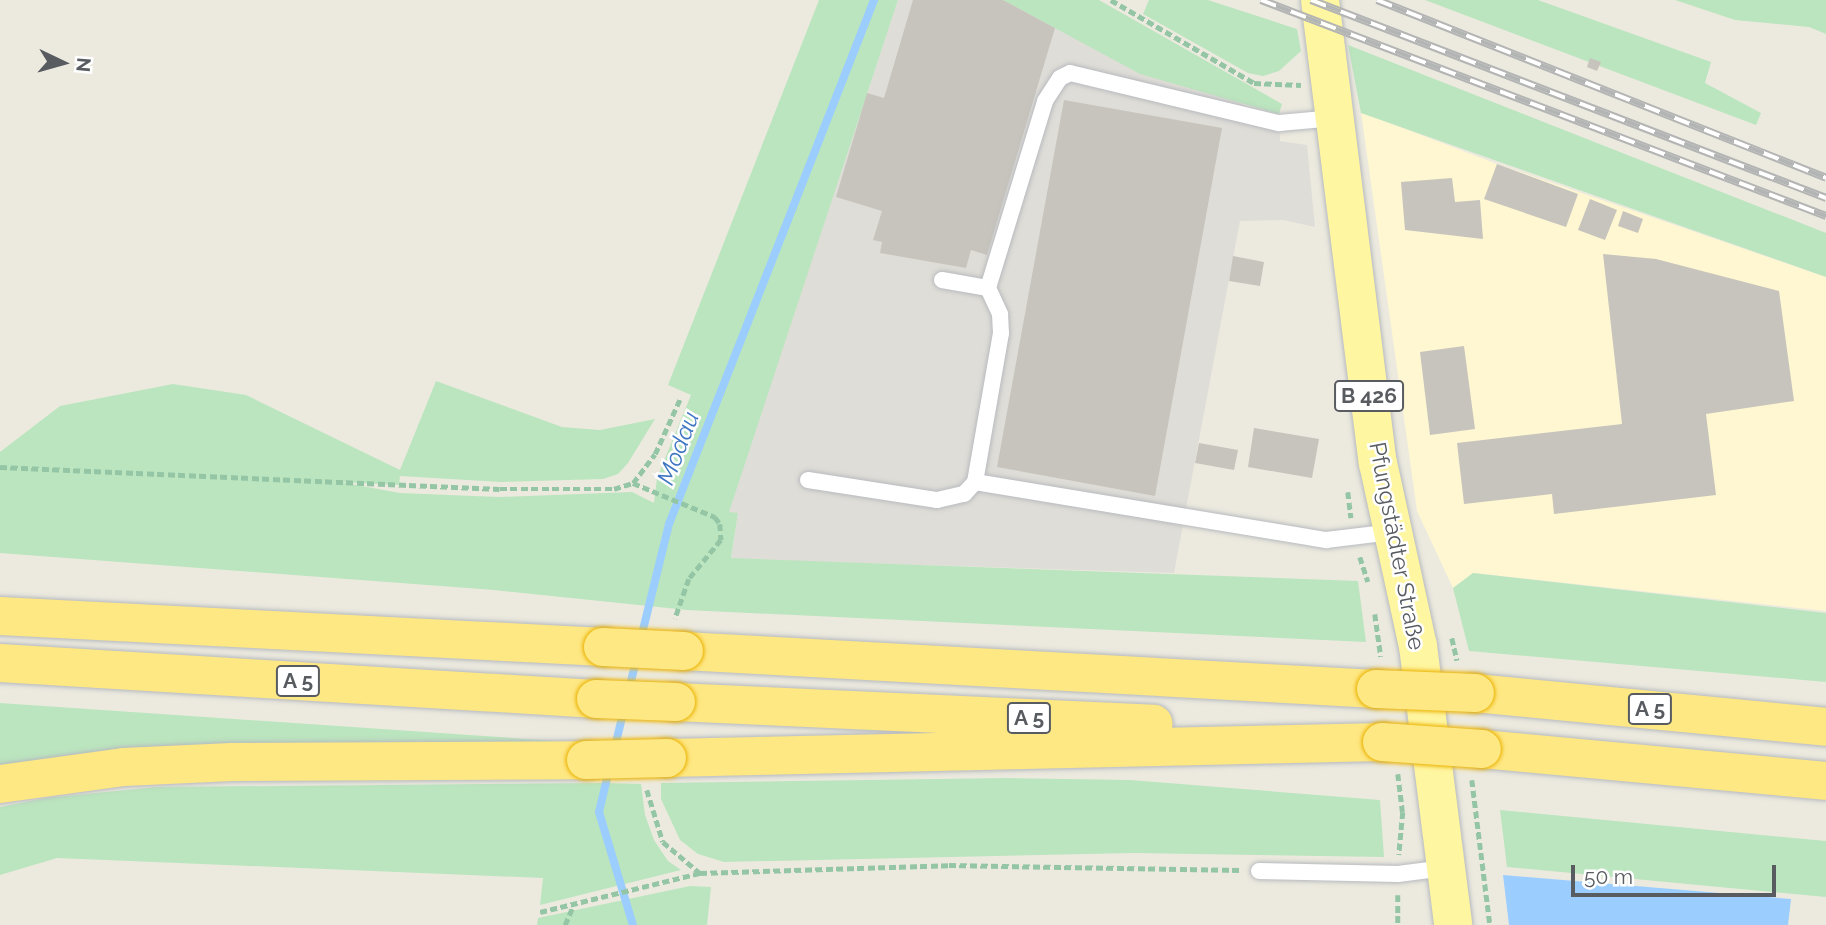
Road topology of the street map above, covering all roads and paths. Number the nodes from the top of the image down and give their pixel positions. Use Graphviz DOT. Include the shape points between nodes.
graph roads {
  1 [pos="1111,0"];
  2 [pos="1320,0"];
  3 [pos="1311,84"];
  4 [pos="1335,118"];
  5 [pos="942,280"];
  6 [pos="988,288"];
  7 [pos="680,399"];
  8 [pos="0,467"];
  9 [pos="808,480"];
  10 [pos="975,482"];
  11 [pos="633,483"];
  12 [pos="1392,532"];
  13 [pos="677,606"];
  14 [pos="0,616"];
  15 [pos="0,663"];
  16 [pos="1826,727"];
  17 [pos="1382,742"];
  18 [pos="657,773"];
  19 [pos="1826,781"];
  20 [pos="0,784"];
  21 [pos="1446,867"];
  22 [pos="1259,871"];
  23 [pos="700,873"];
  24 [pos="1398,874"];
  25 [pos="574,905"];
  26 [pos="540,912"];
  27 [pos="565,925"];
  28 [pos="1398,925"];
  29 [pos="1453,925"];
  1 -- 3 [label="path" via="1254,83"];
  2 -- 4 [label="main road, Pfungstädter Straße / B 426"];
  4 -- 6 [label="lane" via="1279,123 1070,73 1060,78 1045,101"];
  4 -- 12 [label="main road, Pfungstädter Straße / B 426" via="1366,375"];
  5 -- 6 [label="lane"];
  6 -- 10 [label="lane" via="996,300 1001,334"];
  7 -- 11 [label="path" via="655,454"];
  8 -- 11 [label="path" via="500,489 614,489"];
  9 -- 10 [label="lane" via="937,500 964,494"];
  10 -- 12 [label="lane" via="1326,540"];
  11 -- 13 [label="path" via="705,512 720,524 721,540 689,579"];
  12 -- 21 [label="main road, Pfungstädter Straße / B 426" via="1418,646"];
  14 -- 16 [label="highway, A 5, bridge" via="1475,694"];
  15 -- 17 [label="highway, A 5, bridge" via="596,699 1169,725"];
  17 -- 18 [label="highway"];
  17 -- 19 [label="highway, A 5, bridge"];
  18 -- 20 [label="highway, bridge" via="586,760 218,763 87,770"];
  18 -- 23 [label="path" via="663,842"];
  21 -- 24 [label="lane"];
  21 -- 29 [label="main road, Pfungstädter Straße / B 426"];
  22 -- 23 [label="path" via="949,865"];
  22 -- 24 [label="lane"];
  23 -- 25 [label="path"];
  24 -- 28 [label="path"];
  25 -- 26 [label="path"];
  25 -- 27 [label="path"];
}
